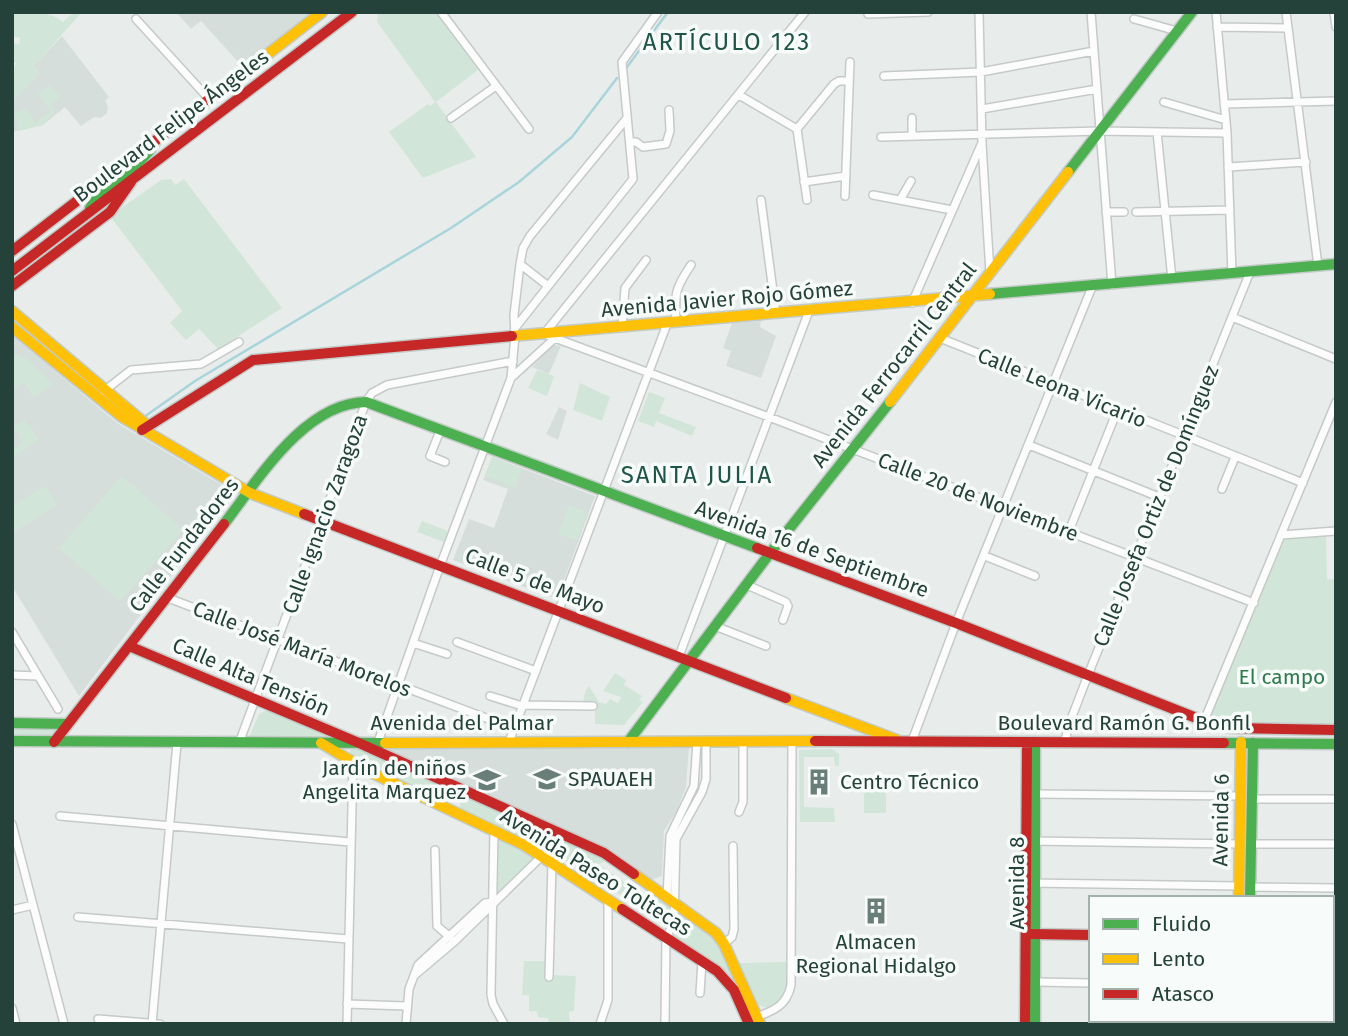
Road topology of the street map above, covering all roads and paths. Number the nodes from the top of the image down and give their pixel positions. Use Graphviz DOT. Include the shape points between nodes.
graph roads {
  1 [pos="322,12"];
  2 [pos="352,12"];
  3 [pos="440,12"];
  4 [pos="658,12"];
  5 [pos="805,12"];
  6 [pos="928,12"];
  7 [pos="979,12"];
  8 [pos="1091,12"];
  9 [pos="1192,12"];
  10 [pos="1216,12"];
  11 [pos="1286,12"];
  12 [pos="1334,12"];
  13 [pos="868,14"];
  14 [pos="136,19"];
  15 [pos="1134,19"];
  16 [pos="1217,27"];
  17 [pos="1336,27"];
  18 [pos="1288,28"];
  19 [pos="1177,31"];
  20 [pos="1094,51"];
  21 [pos="850,62"];
  22 [pos="981,72"];
  23 [pos="884,76"];
  24 [pos="849,81"];
  25 [pos="496,86"];
  26 [pos="1097,89"];
  27 [pos="739,95"];
  28 [pos="209,99"];
  29 [pos="1336,101"];
  30 [pos="1164,102"];
  31 [pos="1298,102"];
  32 [pos="1224,104"];
  33 [pos="982,109"];
  34 [pos="668,110"];
  35 [pos="451,118"];
  36 [pos="627,118"];
  37 [pos="912,118"];
  38 [pos="1226,120"];
  39 [pos="528,129"];
  40 [pos="797,130"];
  41 [pos="1100,131"];
  42 [pos="1157,132"];
  43 [pos="1227,133"];
  44 [pos="982,134"];
  45 [pos="912,136"];
  46 [pos="881,137"];
  47 [pos="155,141"];
  48 [pos="630,142"];
  49 [pos="982,144"];
  50 [pos="1306,162"];
  51 [pos="1228,167"];
  52 [pos="846,176"];
  53 [pos="911,181"];
  54 [pos="131,182"];
  55 [pos="804,182"];
  56 [pos="873,195"];
  57 [pos="845,196"];
  58 [pos="761,200"];
  59 [pos="807,200"];
  60 [pos="900,200"];
  61 [pos="951,210"];
  62 [pos="1230,210"];
  63 [pos="1165,211"];
  64 [pos="89,212"];
  65 [pos="1107,212"];
  66 [pos="1125,212"];
  67 [pos="1136,212"];
  68 [pos="12,251"];
  69 [pos="646,260"];
  70 [pos="520,264"];
  71 [pos="1336,264"];
  72 [pos="691,265"];
  73 [pos="1318,266"];
  74 [pos="12,271"];
  75 [pos="1250,272"];
  76 [pos="989,273"];
  77 [pos="1232,274"];
  78 [pos="12,279"];
  79 [pos="1172,279"];
  80 [pos="1112,285"];
  81 [pos="12,286"];
  82 [pos="548,286"];
  83 [pos="1092,287"];
  84 [pos="970,298"];
  85 [pos="912,303"];
  86 [pos="809,311"];
  87 [pos="12,312"];
  88 [pos="776,314"];
  89 [pos="1232,317"];
  90 [pos="671,324"];
  91 [pos="12,327"];
  92 [pos="622,328"];
  93 [pos="515,332"];
  94 [pos="544,334"];
  95 [pos="555,338"];
  96 [pos="940,338"];
  97 [pos="239,342"];
  98 [pos="1336,359"];
  99 [pos="513,361"];
  100 [pos="650,373"];
  101 [pos="511,378"];
  102 [pos="1052,384"];
  103 [pos="105,391"];
  104 [pos="94,396"];
  105 [pos="366,402"];
  106 [pos="1336,402"];
  107 [pos="1118,411"];
  108 [pos="769,417"];
  109 [pos="145,428"];
  110 [pos="440,431"];
  111 [pos="1184,436"];
  112 [pos="1028,445"];
  113 [pos="484,448"];
  114 [pos="853,450"];
  115 [pos="1235,457"];
  116 [pos="445,462"];
  117 [pos="1093,471"];
  118 [pos="1303,483"];
  119 [pos="1222,489"];
  120 [pos="250,493"];
  121 [pos="604,493"];
  122 [pos="1159,497"];
  123 [pos="1004,507"];
  124 [pos="322,521"];
  125 [pos="1069,531"];
  126 [pos="1336,531"];
  127 [pos="1281,535"];
  128 [pos="725,537"];
  129 [pos="770,553"];
  130 [pos="985,556"];
  131 [pos="1135,556"];
  132 [pos="440,566"];
  133 [pos="1035,576"];
  134 [pos="747,585"];
  135 [pos="168,598"];
  136 [pos="1254,603"];
  137 [pos="559,611"];
  138 [pos="783,620"];
  139 [pos="956,624"];
  140 [pos="715,626"];
  141 [pos="12,632"];
  142 [pos="278,639"];
  143 [pos="457,642"];
  144 [pos="413,643"];
  145 [pos="128,646"];
  146 [pos="766,646"];
  147 [pos="447,654"];
  148 [pos="679,656"];
  149 [pos="690,660"];
  150 [pos="536,671"];
  151 [pos="12,675"];
  152 [pos="1088,675"];
  153 [pos="38,676"];
  154 [pos="398,685"];
  155 [pos="490,696"];
  156 [pos="254,700"];
  157 [pos="523,705"];
  158 [pos="593,706"];
  159 [pos="58,709"];
  160 [pos="1204,721"];
  161 [pos="12,723"];
  162 [pos="66,724"];
  163 [pos="514,729"];
  164 [pos="1336,730"];
  165 [pos="12,741"];
  166 [pos="743,741"];
  167 [pos="792,741"];
  168 [pos="900,741"];
  169 [pos="912,741"];
  170 [pos="54,742"];
  171 [pos="377,742"];
  172 [pos="509,742"];
  173 [pos="628,742"];
  174 [pos="701,742"];
  175 [pos="1031,742"];
  176 [pos="1065,742"];
  177 [pos="1241,742"];
  178 [pos="177,743"];
  179 [pos="239,743"];
  180 [pos="321,743"];
  181 [pos="359,743"];
  182 [pos="1253,743"];
  183 [pos="1336,744"];
  184 [pos="352,763"];
  185 [pos="453,784"];
  186 [pos="472,793"];
  187 [pos="1035,794"];
  188 [pos="1240,796"];
  189 [pos="1251,799"];
  190 [pos="1336,799"];
  191 [pos="443,805"];
  192 [pos="459,805"];
  193 [pos="739,812"];
  194 [pos="60,816"];
  195 [pos="12,824"];
  196 [pos="169,826"];
  197 [pos="494,829"];
  198 [pos="562,834"];
  199 [pos="1032,841"];
  200 [pos="350,842"];
  201 [pos="1239,844"];
  202 [pos="1251,844"];
  203 [pos="1336,844"];
  204 [pos="733,846"];
  205 [pos="435,850"];
  206 [pos="547,860"];
  207 [pos="1032,883"];
  208 [pos="1336,888"];
  209 [pos="1247,891"];
  210 [pos="608,900"];
  211 [pos="670,900"];
  212 [pos="494,902"];
  213 [pos="33,905"];
  214 [pos="12,910"];
  215 [pos="78,917"];
  216 [pos="160,924"];
  217 [pos="1031,934"];
  218 [pos="1089,934"];
  219 [pos="452,938"];
  220 [pos="666,938"];
  221 [pos="348,939"];
  222 [pos="724,944"];
  223 [pos="702,961"];
  224 [pos="549,977"];
  225 [pos="1036,982"];
  226 [pos="1089,983"];
  227 [pos="700,993"];
  228 [pos="347,1004"];
  229 [pos="406,1006"];
  230 [pos="12,1007"];
  231 [pos="98,1019"];
  232 [pos="15,1021"];
  233 [pos="756,1022"];
  234 [pos="152,1023"];
  235 [pos="64,1024"];
  236 [pos="160,1024"];
  237 [pos="347,1024"];
  238 [pos="406,1024"];
  239 [pos="504,1024"];
  240 [pos="600,1024"];
  241 [pos="665,1024"];
  242 [pos="1025,1024"];
  243 [pos="1035,1024"];
  1 -- 28 [label="street, Boulevard Felipe Ángeles"];
  2 -- 54 [label="street, Boulevard Felipe Ángeles"];
  3 -- 25 [label="street"];
  4 -- 36 [label="street" via="622,62"];
  5 -- 27 [label="street"];
  6 -- 13 [label="street"];
  7 -- 22 [label="street"];
  8 -- 20 [label="street"];
  9 -- 19 [label="street, Avenida Ferrocarril Central"];
  10 -- 16 [label="street"];
  11 -- 18 [label="street"];
  12 -- 17 [label="street"];
  14 -- 28 [label="street"];
  15 -- 19 [label="street"];
  16 -- 18 [label="street"];
  16 -- 32 [label="street"];
  18 -- 31 [label="street"];
  19 -- 41 [label="street, Avenida Ferrocarril Central"];
  20 -- 22 [label="street"];
  20 -- 26 [label="street"];
  21 -- 24 [label="street"];
  22 -- 23 [label="street"];
  22 -- 33 [label="street"];
  24 -- 40 [label="street" via="834,84"];
  24 -- 52 [label="street"];
  25 -- 35 [label="street"];
  25 -- 39 [label="street"];
  26 -- 33 [label="street"];
  26 -- 41 [label="street"];
  27 -- 40 [label="street"];
  27 -- 94 [label="street"];
  28 -- 47 [label="street, Boulevard Felipe Ángeles"];
  29 -- 31 [label="street"];
  30 -- 38 [label="street"];
  31 -- 32 [label="street"];
  31 -- 50 [label="street"];
  32 -- 38 [label="street"];
  33 -- 44 [label="street"];
  34 -- 48 [label="street" via="666,144 643,147"];
  36 -- 48 [label="street"];
  36 -- 70 [label="street" via="530,236"];
  37 -- 45 [label="street"];
  38 -- 43 [label="street"];
  40 -- 55 [label="street"];
  41 -- 42 [label="street"];
  41 -- 44 [label="street"];
  41 -- 65 [label="street"];
  41 -- 76 [label="street, Avenida Ferrocarril Central"];
  42 -- 43 [label="street"];
  42 -- 63 [label="street"];
  43 -- 51 [label="street"];
  44 -- 45 [label="street"];
  44 -- 49 [label="street"];
  45 -- 46 [label="street"];
  47 -- 64 [label="street" via="144,161 99,195"];
  47 -- 68 [label="street, Boulevard Felipe Ángeles"];
  48 -- 82 [label="street" via="633,179"];
  49 -- 61 [label="street"];
  49 -- 76 [label="street"];
  50 -- 51 [label="street"];
  50 -- 73 [label="street"];
  51 -- 62 [label="street"];
  52 -- 55 [label="street"];
  52 -- 57 [label="street"];
  53 -- 60 [label="street"];
  54 -- 64 [label="street, Boulevard Felipe Ángeles"];
  54 -- 81 [label="street" via="110,212"];
  55 -- 59 [label="street"];
  56 -- 60 [label="street"];
  58 -- 88 [label="street"];
  60 -- 61 [label="street"];
  61 -- 85 [label="street"];
  62 -- 63 [label="street"];
  62 -- 77 [label="street"];
  63 -- 67 [label="street"];
  63 -- 79 [label="street"];
  64 -- 74 [label="street, Boulevard Felipe Ángeles"];
  64 -- 78 [label="street" via="80,227"];
  65 -- 66 [label="street"];
  65 -- 80 [label="street"];
  69 -- 92 [label="street" via="625,288"];
  70 -- 82 [label="street"];
  70 -- 93 [label="street"];
  71 -- 73 [label="street, Avenida Javier Rojo Gómez"];
  72 -- 90 [label="street" via="677,286"];
  73 -- 75 [label="street, Avenida Javier Rojo Gómez"];
  75 -- 77 [label="street, Avenida Javier Rojo Gómez"];
  75 -- 89 [label="street, Calle Josefa Ortiz de Domínguez"];
  76 -- 84 [label="street, Avenida Ferrocarril Central"];
  77 -- 79 [label="street, Avenida Javier Rojo Gómez"];
  79 -- 80 [label="street, Avenida Javier Rojo Gómez"];
  80 -- 83 [label="street, Avenida Javier Rojo Gómez"];
  82 -- 93 [label="street"];
  83 -- 84 [label="street, Avenida Javier Rojo Gómez"];
  83 -- 102 [label="street"];
  84 -- 85 [label="street, Avenida Javier Rojo Gómez"];
  84 -- 96 [label="street, Avenida Ferrocarril Central"];
  85 -- 86 [label="street, Avenida Javier Rojo Gómez"];
  86 -- 88 [label="street, Avenida Javier Rojo Gómez"];
  86 -- 108 [label="street"];
  87 -- 103 [label="street, Calle 5 de Mayo"];
  88 -- 90 [label="street, Avenida Javier Rojo Gómez"];
  89 -- 98 [label="street"];
  89 -- 111 [label="street, Calle Josefa Ortiz de Domínguez"];
  90 -- 92 [label="street, Avenida Javier Rojo Gómez"];
  90 -- 100 [label="street"];
  91 -- 104 [label="street, Calle 5 de Mayo"];
  92 -- 94 [label="street, Avenida Javier Rojo Gómez"];
  93 -- 94 [label="street, Avenida Javier Rojo Gómez"];
  93 -- 99 [label="street"];
  93 -- 109 [label="street, Avenida Javier Rojo Gómez" via="253,360"];
  94 -- 95 [label="street, Calle 20 de Noviembre"];
  95 -- 100 [label="street, Calle 20 de Noviembre"];
  95 -- 101 [label="street"];
  96 -- 102 [label="street, Calle Leona Vicario"];
  96 -- 114 [label="street, Avenida Ferrocarril Central"];
  97 -- 103 [label="street" via="201,364 131,370"];
  99 -- 101 [label="street"];
  99 -- 105 [label="street" via="387,385"];
  100 -- 108 [label="street, Calle 20 de Noviembre"];
  100 -- 121 [label="street"];
  101 -- 113 [label="street"];
  102 -- 107 [label="street, Calle Leona Vicario"];
  102 -- 112 [label="street"];
  103 -- 104 [label="street"];
  103 -- 109 [label="street, Calle 5 de Mayo"];
  104 -- 109 [label="street, Calle 5 de Mayo"];
  105 -- 110 [label="street, Avenida 16 de Septiembre"];
  105 -- 120 [label="street, Calle Fundadores" via="342,406 290,439"];
  105 -- 124 [label="street, Calle Ignacio Zaragoza"];
  106 -- 118 [label="street"];
  107 -- 111 [label="street, Calle Leona Vicario"];
  107 -- 117 [label="street"];
  108 -- 114 [label="street, Calle 20 de Noviembre"];
  108 -- 128 [label="street"];
  109 -- 120 [label="street, Calle 5 de Mayo"];
  110 -- 113 [label="street, Avenida 16 de Septiembre"];
  110 -- 116 [label="street" via="430,456"];
  111 -- 115 [label="street, Calle Leona Vicario"];
  111 -- 122 [label="street, Calle Josefa Ortiz de Domínguez"];
  112 -- 117 [label="street"];
  112 -- 123 [label="street"];
  113 -- 121 [label="street, Avenida 16 de Septiembre"];
  113 -- 132 [label="street"];
  114 -- 123 [label="street, Calle 20 de Noviembre"];
  114 -- 129 [label="street, Avenida Ferrocarril Central"];
  115 -- 118 [label="street, Calle Leona Vicario"];
  115 -- 119 [label="street"];
  117 -- 122 [label="street"];
  117 -- 125 [label="street"];
  118 -- 127 [label="street"];
  120 -- 124 [label="street, Calle 5 de Mayo"];
  120 -- 135 [label="street, Calle Fundadores"];
  121 -- 128 [label="street, Avenida 16 de Septiembre"];
  121 -- 137 [label="street"];
  122 -- 131 [label="street, Calle Josefa Ortiz de Domínguez"];
  123 -- 125 [label="street, Calle 20 de Noviembre"];
  123 -- 130 [label="street"];
  124 -- 132 [label="street, Calle 5 de Mayo"];
  124 -- 142 [label="street, Calle Ignacio Zaragoza"];
  125 -- 131 [label="street, Calle 20 de Noviembre"];
  126 -- 127 [label="street"];
  127 -- 136 [label="street"];
  128 -- 129 [label="street, Avenida 16 de Septiembre"];
  128 -- 148 [label="street"];
  129 -- 134 [label="street, Avenida Ferrocarril Central"];
  129 -- 139 [label="street, Avenida 16 de Septiembre"];
  130 -- 133 [label="street"];
  130 -- 139 [label="street"];
  131 -- 136 [label="street, Calle 20 de Noviembre"];
  131 -- 152 [label="street, Calle Josefa Ortiz de Domínguez"];
  132 -- 137 [label="street, Calle 5 de Mayo"];
  132 -- 144 [label="street"];
  134 -- 138 [label="street" via="786,602"];
  134 -- 140 [label="street, Avenida Ferrocarril Central"];
  135 -- 142 [label="street, Calle José María Morelos"];
  135 -- 145 [label="street, Calle Fundadores"];
  136 -- 160 [label="street"];
  137 -- 148 [label="street, Calle 5 de Mayo"];
  137 -- 150 [label="street"];
  139 -- 152 [label="street, Avenida 16 de Septiembre"];
  139 -- 169 [label="street"];
  140 -- 146 [label="street"];
  140 -- 149 [label="street, Avenida Ferrocarril Central"];
  141 -- 153 [label="street"];
  142 -- 154 [label="street, Calle José María Morelos"];
  142 -- 156 [label="street, Calle Ignacio Zaragoza"];
  143 -- 150 [label="street"];
  144 -- 147 [label="street"];
  144 -- 154 [label="street"];
  145 -- 156 [label="street, Calle Alta Tensión"];
  145 -- 162 [label="street, Calle Fundadores"];
  148 -- 149 [label="street, Calle 5 de Mayo"];
  149 -- 168 [label="street, Calle 5 de Mayo"];
  149 -- 173 [label="street, Avenida Ferrocarril Central"];
  150 -- 157 [label="street"];
  151 -- 153 [label="street"];
  152 -- 160 [label="street, Avenida 16 de Septiembre"];
  152 -- 176 [label="street, Calle Josefa Ortiz de Domínguez"];
  153 -- 159 [label="street"];
  154 -- 163 [label="street, Calle José María Morelos"];
  154 -- 171 [label="street"];
  155 -- 157 [label="street"];
  156 -- 179 [label="street, Calle Ignacio Zaragoza"];
  156 -- 181 [label="street, Calle Alta Tensión"];
  157 -- 158 [label="street"];
  157 -- 163 [label="street"];
  160 -- 164 [label="street, Boulevard Ramón G. Bonfil" via="1230,728"];
  161 -- 162 [label="street"];
  162 -- 170 [label="street, Calle Fundadores"];
  163 -- 172 [label="street"];
  165 -- 170 [label="street, Avenida del Palmar"];
  166 -- 167 [label="street, Avenida del Palmar"];
  166 -- 174 [label="street, Avenida del Palmar"];
  166 -- 193 [label="street"];
  167 -- 168 [label="street, Avenida del Palmar"];
  167 -- 233 [label="street" via="791,985 780,1006"];
  168 -- 169 [label="street, Avenida del Palmar"];
  169 -- 175 [label="street, Boulevard Ramón G. Bonfil"];
  170 -- 178 [label="street, Avenida del Palmar"];
  171 -- 172 [label="street, Avenida del Palmar"];
  171 -- 181 [label="street, Avenida del Palmar"];
  172 -- 173 [label="street, Avenida del Palmar"];
  173 -- 174 [label="street, Avenida del Palmar"];
  174 -- 211 [label="street" via="706,779 676,839"];
  175 -- 176 [label="street, Boulevard Ramón G. Bonfil"];
  175 -- 187 [label="street, Avenida 8"];
  175 -- 199 [label="street, Avenida 8"];
  176 -- 177 [label="street, Boulevard Ramón G. Bonfil"];
  177 -- 182 [label="street, Boulevard Ramón G. Bonfil"];
  177 -- 188 [label="street, Avenida 6"];
  178 -- 179 [label="street, Avenida del Palmar"];
  178 -- 196 [label="street"];
  179 -- 180 [label="street, Avenida del Palmar"];
  180 -- 181 [label="street, Avenida del Palmar"];
  180 -- 184 [label="street, Avenida Paseo Toltecas"];
  181 -- 185 [label="street, Avenida Paseo Toltecas"];
  182 -- 183 [label="street, Boulevard Ramón G. Bonfil"];
  182 -- 189 [label="street, Avenida 6"];
  184 -- 191 [label="street, Avenida Paseo Toltecas"];
  184 -- 200 [label="street"];
  185 -- 186 [label="street, Avenida Paseo Toltecas"];
  185 -- 191 [label="street" via="455,800"];
  186 -- 192 [label="street" via="463,795"];
  186 -- 198 [label="street, Avenida Paseo Toltecas"];
  187 -- 188 [label="street"];
  187 -- 199 [label="street, Avenida 8"];
  188 -- 201 [label="street, Avenida 6"];
  189 -- 190 [label="street"];
  189 -- 202 [label="street, Avenida 6"];
  191 -- 192 [label="street, Avenida Paseo Toltecas"];
  192 -- 197 [label="street, Avenida Paseo Toltecas"];
  194 -- 196 [label="street"];
  195 -- 213 [label="street"];
  196 -- 200 [label="street"];
  196 -- 216 [label="street"];
  197 -- 206 [label="street, Avenida Paseo Toltecas"];
  197 -- 212 [label="street"];
  198 -- 206 [label="street" via="559,848"];
  198 -- 211 [label="street, Avenida Paseo Toltecas" via="604,853"];
  199 -- 201 [label="street"];
  199 -- 207 [label="street, Avenida 8"];
  200 -- 221 [label="street"];
  201 -- 209 [label="street, Avenida 6"];
  202 -- 203 [label="street"];
  202 -- 209 [label="street, Avenida 6"];
  204 -- 222 [label="street" via="734,929"];
  205 -- 219 [label="street" via="437,926"];
  206 -- 210 [label="street, Avenida Paseo Toltecas"];
  206 -- 212 [label="street"];
  206 -- 224 [label="street"];
  207 -- 209 [label="street"];
  207 -- 217 [label="street, Avenida 8"];
  208 -- 209 [label="street"];
  210 -- 220 [label="street, Avenida Paseo Toltecas"];
  210 -- 240 [label="street" via="608,1000"];
  211 -- 220 [label="street" via="674,922"];
  211 -- 222 [label="street, Avenida Paseo Toltecas" via="708,926"];
  212 -- 219 [label="street" via="485,903"];
  212 -- 239 [label="street" via="491,995"];
  213 -- 214 [label="street"];
  213 -- 235 [label="street"];
  215 -- 216 [label="street"];
  216 -- 221 [label="street"];
  216 -- 234 [label="street"];
  217 -- 218 [label="street"];
  217 -- 225 [label="street, Avenida 8"];
  217 -- 242 [label="street, Avenida 8"];
  219 -- 229 [label="street" via="418,965"];
  220 -- 223 [label="street, Avenida Paseo Toltecas"];
  220 -- 241 [label="street"];
  221 -- 228 [label="street"];
  222 -- 233 [label="street, Avenida Paseo Toltecas"];
  223 -- 227 [label="street"];
  223 -- 233 [label="street, Avenida Paseo Toltecas" via="727,980"];
  225 -- 226 [label="street"];
  225 -- 243 [label="street, Avenida 8"];
  228 -- 229 [label="street"];
  228 -- 237 [label="street"];
  229 -- 238 [label="street"];
  230 -- 232 [label="street"];
  231 -- 234 [label="street"];
  234 -- 236 [label="street"];
}
